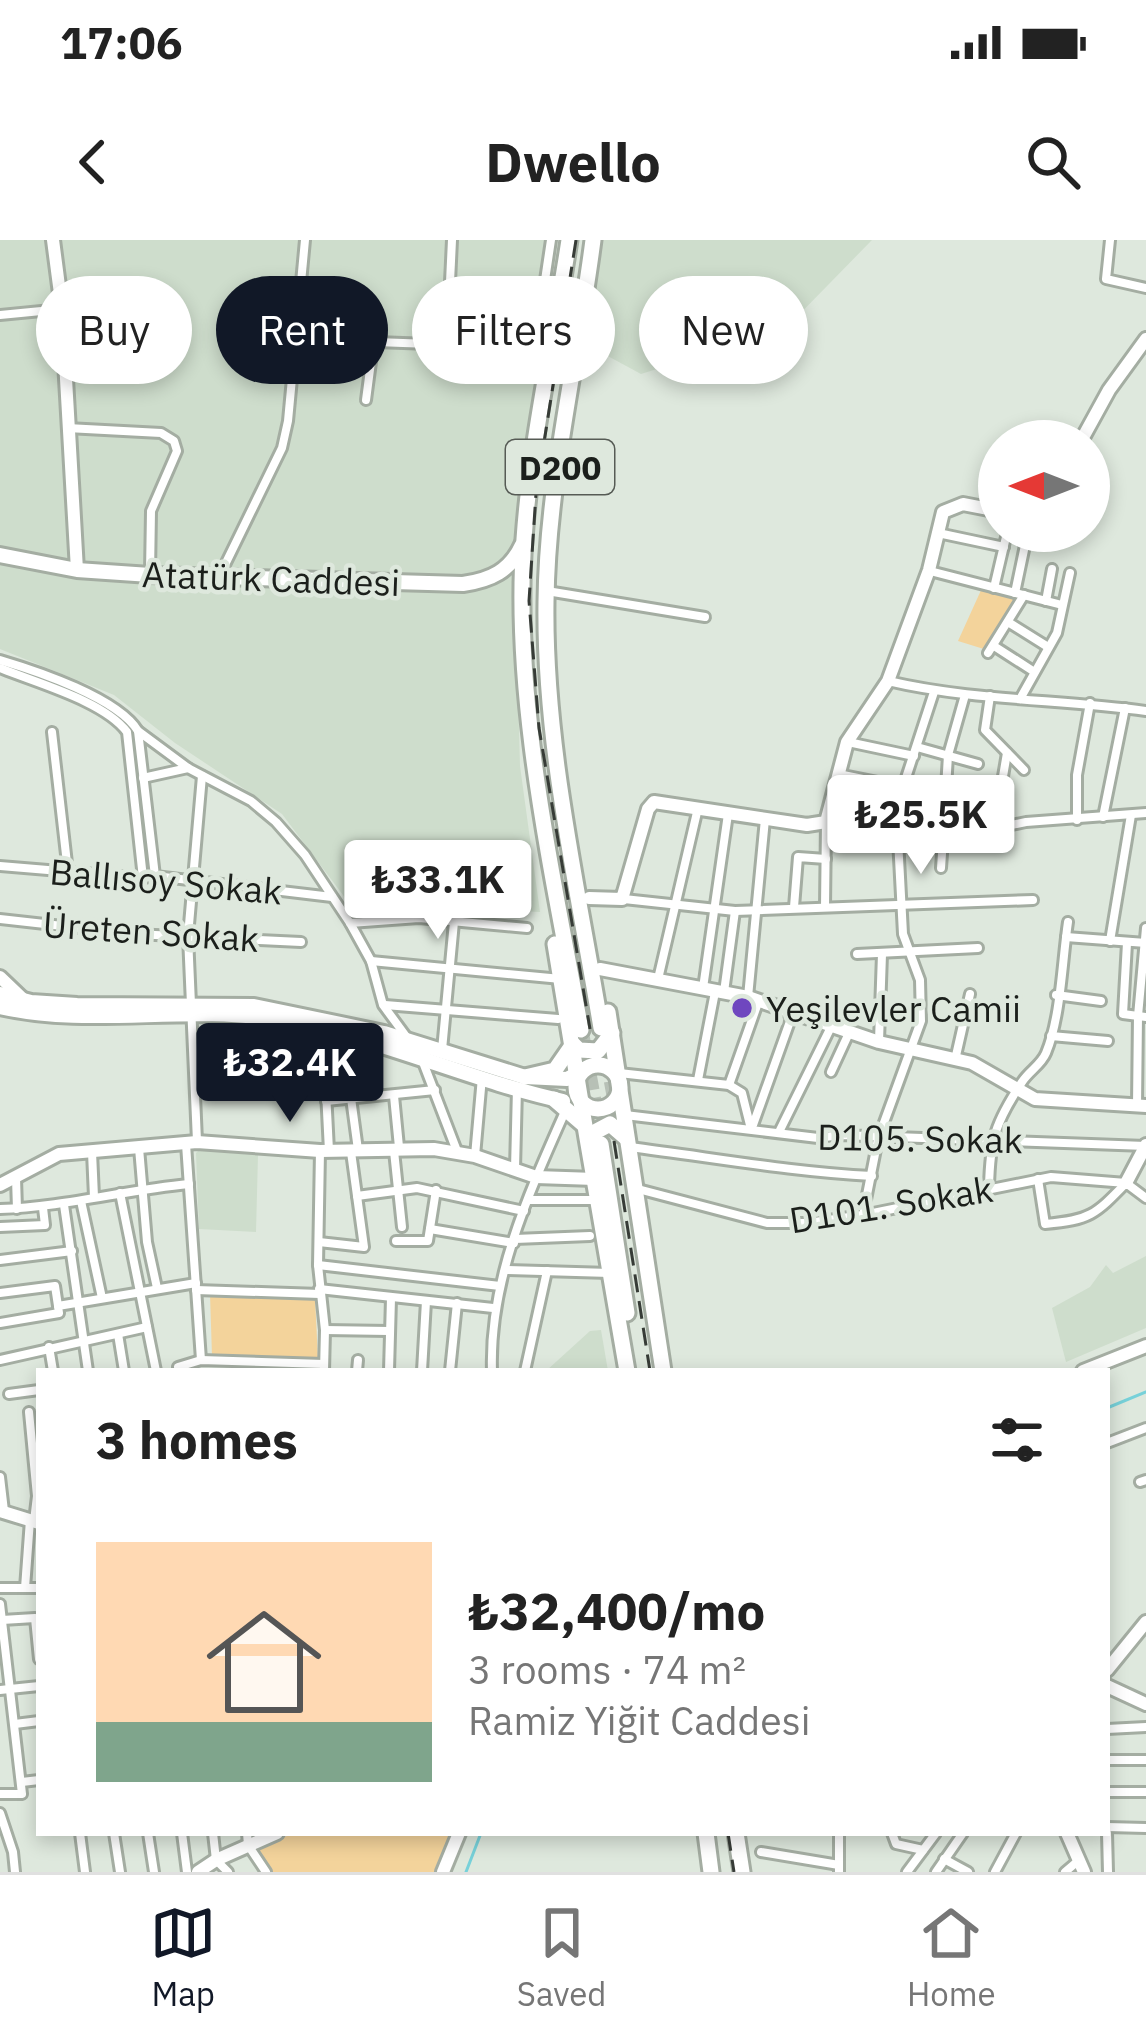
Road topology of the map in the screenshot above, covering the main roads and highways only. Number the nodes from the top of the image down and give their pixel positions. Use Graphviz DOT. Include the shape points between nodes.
graph roads {
  1 [pos="53,240"];
  2 [pos="568,240"];
  3 [pos="593,240"];
  4 [pos="1146,339"];
  5 [pos="1093,420"];
  6 [pos="978,509"];
  7 [pos="524,540"];
  8 [pos="0,555"];
  9 [pos="77,570"];
  10 [pos="525,643"];
  11 [pos="551,696"];
  12 [pos="589,898"];
  13 [pos="600,969"];
  14 [pos="0,976"];
  15 [pos="0,994"];
  16 [pos="24,1000"];
  17 [pos="0,1007"];
  18 [pos="189,1011"];
  19 [pos="607,1030"];
  20 [pos="577,1037"];
  21 [pos="619,1078"];
  22 [pos="521,1081"];
  23 [pos="580,1088"];
  24 [pos="554,1099"];
  25 [pos="1142,1106"];
  26 [pos="593,1138"];
  27 [pos="626,1142"];
  28 [pos="1146,1146"];
  29 [pos="595,1179"];
  30 [pos="1126,1183"];
  31 [pos="0,1185"];
  32 [pos="1146,1346"];
  33 [pos="631,1368"];
  34 [pos="631,1368"];
  35 [pos="660,1368"];
  36 [pos="660,1368"];
  37 [pos="1091,1368"];
  38 [pos="2,1511"];
  39 [pos="34,1521"];
  40 [pos="1146,1622"];
  41 [pos="1110,1667"];
  42 [pos="1110,1687"];
  43 [pos="1146,1704"];
  44 [pos="458,1836"];
  45 [pos="706,1836"];
  46 [pos="736,1836"];
  47 [pos="1067,1836"];
  48 [pos="248,1839"];
  49 [pos="1081,1866"];
  50 [pos="198,1872"];
  51 [pos="443,1872"];
  52 [pos="711,1872"];
  53 [pos="742,1872"];
  1 -- 9 [label="main road"];
  2 -- 7 [label="highway, D200"];
  3 -- 11 [label="highway, D200" via="546,590"];
  4 -- 5 [label="main road"];
  6 -- 12 [label="main road" via="943,512 888,681 847,742 827,827 654,802 622,898"];
  7 -- 9 [label="main road, Atatürk Caddesi" via="503,571 463,584"];
  7 -- 10 [label="highway, D200"];
  8 -- 9 [label="main road, Atatürk Caddesi"];
  10 -- 20 [label="highway, D200"];
  10 -- 20 [label="highway" via="528,771"];
  11 -- 12 [label="highway"];
  11 -- 19 [label="highway, D200"];
  12 -- 13 [label="highway"];
  13 -- 19 [label="highway"];
  13 -- 25 [label="main road" via="754,998 879,1042 972,1063 1035,1100"];
  14 -- 16 [label="main road"];
  15 -- 16 [label="main road"];
  16 -- 18 [label="main road"];
  17 -- 18 [label="main road" via="46,1015"];
  18 -- 22 [label="main road" via="322,1030"];
  18 -- 22 [label="main road" via="280,1010 409,1040"];
  19 -- 20 [label="highway" via="598,1051 578,1050"];
  19 -- 21 [label="highway"];
  20 -- 22 [label="highway" via="555,1070"];
  20 -- 23 [label="highway"];
  21 -- 23 [label="highway" via="597,1065"];
  21 -- 23 [label="highway" via="610,1106 598,1109"];
  21 -- 27 [label="highway"];
  22 -- 23 [label="main road"];
  22 -- 24 [label="main road"];
  23 -- 24 [label="main road"];
  23 -- 26 [label="highway"];
  24 -- 26 [label="highway"];
  26 -- 27 [label="highway" via="610,1124"];
  26 -- 29 [label="highway"];
  26 -- 33 [label="highway"];
  27 -- 35 [label="highway"];
  27 -- 36 [label="highway"];
  28 -- 30 [label="main road"];
  29 -- 31 [label="main road" via="536,1177 457,1151 191,1143 44,1159"];
  29 -- 34 [label="highway"];
  32 -- 37 [label="main road"];
  38 -- 39 [label="main road"];
  40 -- 41 [label="main road"];
  42 -- 43 [label="main road"];
  44 -- 51 [label="main road"];
  45 -- 52 [label="highway"];
  46 -- 53 [label="highway"];
  47 -- 49 [label="main road"];
  48 -- 50 [label="main road"];
}
